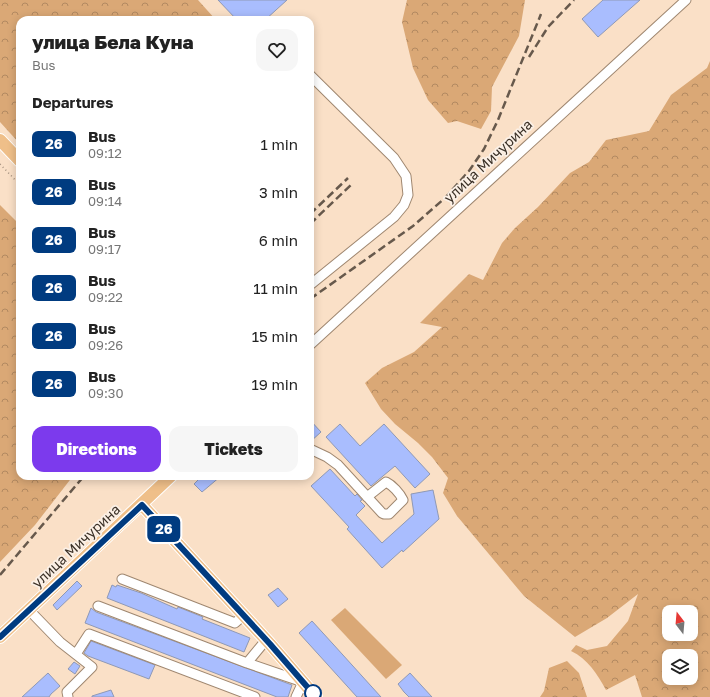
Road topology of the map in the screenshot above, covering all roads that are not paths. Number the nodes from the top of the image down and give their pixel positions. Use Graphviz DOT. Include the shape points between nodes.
graph roads {
  1 [pos="686,0"];
  2 [pos="314,79"];
  3 [pos="0,140"];
  4 [pos="16,157"];
  5 [pos="314,282"];
  6 [pos="314,341"];
  7 [pos="314,451"];
  8 [pos="168,480"];
  9 [pos="368,497"];
  10 [pos="142,505"];
  11 [pos="122,579"];
  12 [pos="98,606"];
  13 [pos="29,610"];
  14 [pos="244,615"];
  15 [pos="0,637"];
  16 [pos="266,640"];
  17 [pos="76,654"];
  18 [pos="246,663"];
  19 [pos="303,682"];
  20 [pos="68,697"];
  21 [pos="255,697"];
  22 [pos="296,697"];
  23 [pos="316,697"];
  1 -- 6 [label="street, улица Мичурина"];
  2 -- 5 [label="street" via="394,158 406,176 408,195 394,217"];
  3 -- 4 [label="main road"];
  7 -- 9 [label="street" via="333,461"];
  8 -- 10 [label="main road, улица Мичурина"];
  10 -- 13 [label="main road, улица Мичурина"];
  10 -- 14 [label="main road"];
  11 -- 14 [label="street" via="235,623"];
  12 -- 18 [label="street"];
  13 -- 15 [label="main road, улица Мичурина"];
  13 -- 17 [label="street" via="60,642"];
  14 -- 16 [label="main road"];
  16 -- 18 [label="street"];
  16 -- 19 [label="main road"];
  17 -- 20 [label="street" via="92,667 67,692"];
  17 -- 21 [label="street" via="88,634"];
  18 -- 19 [label="street"];
  19 -- 22 [label="street"];
  19 -- 23 [label="main road"];
}
